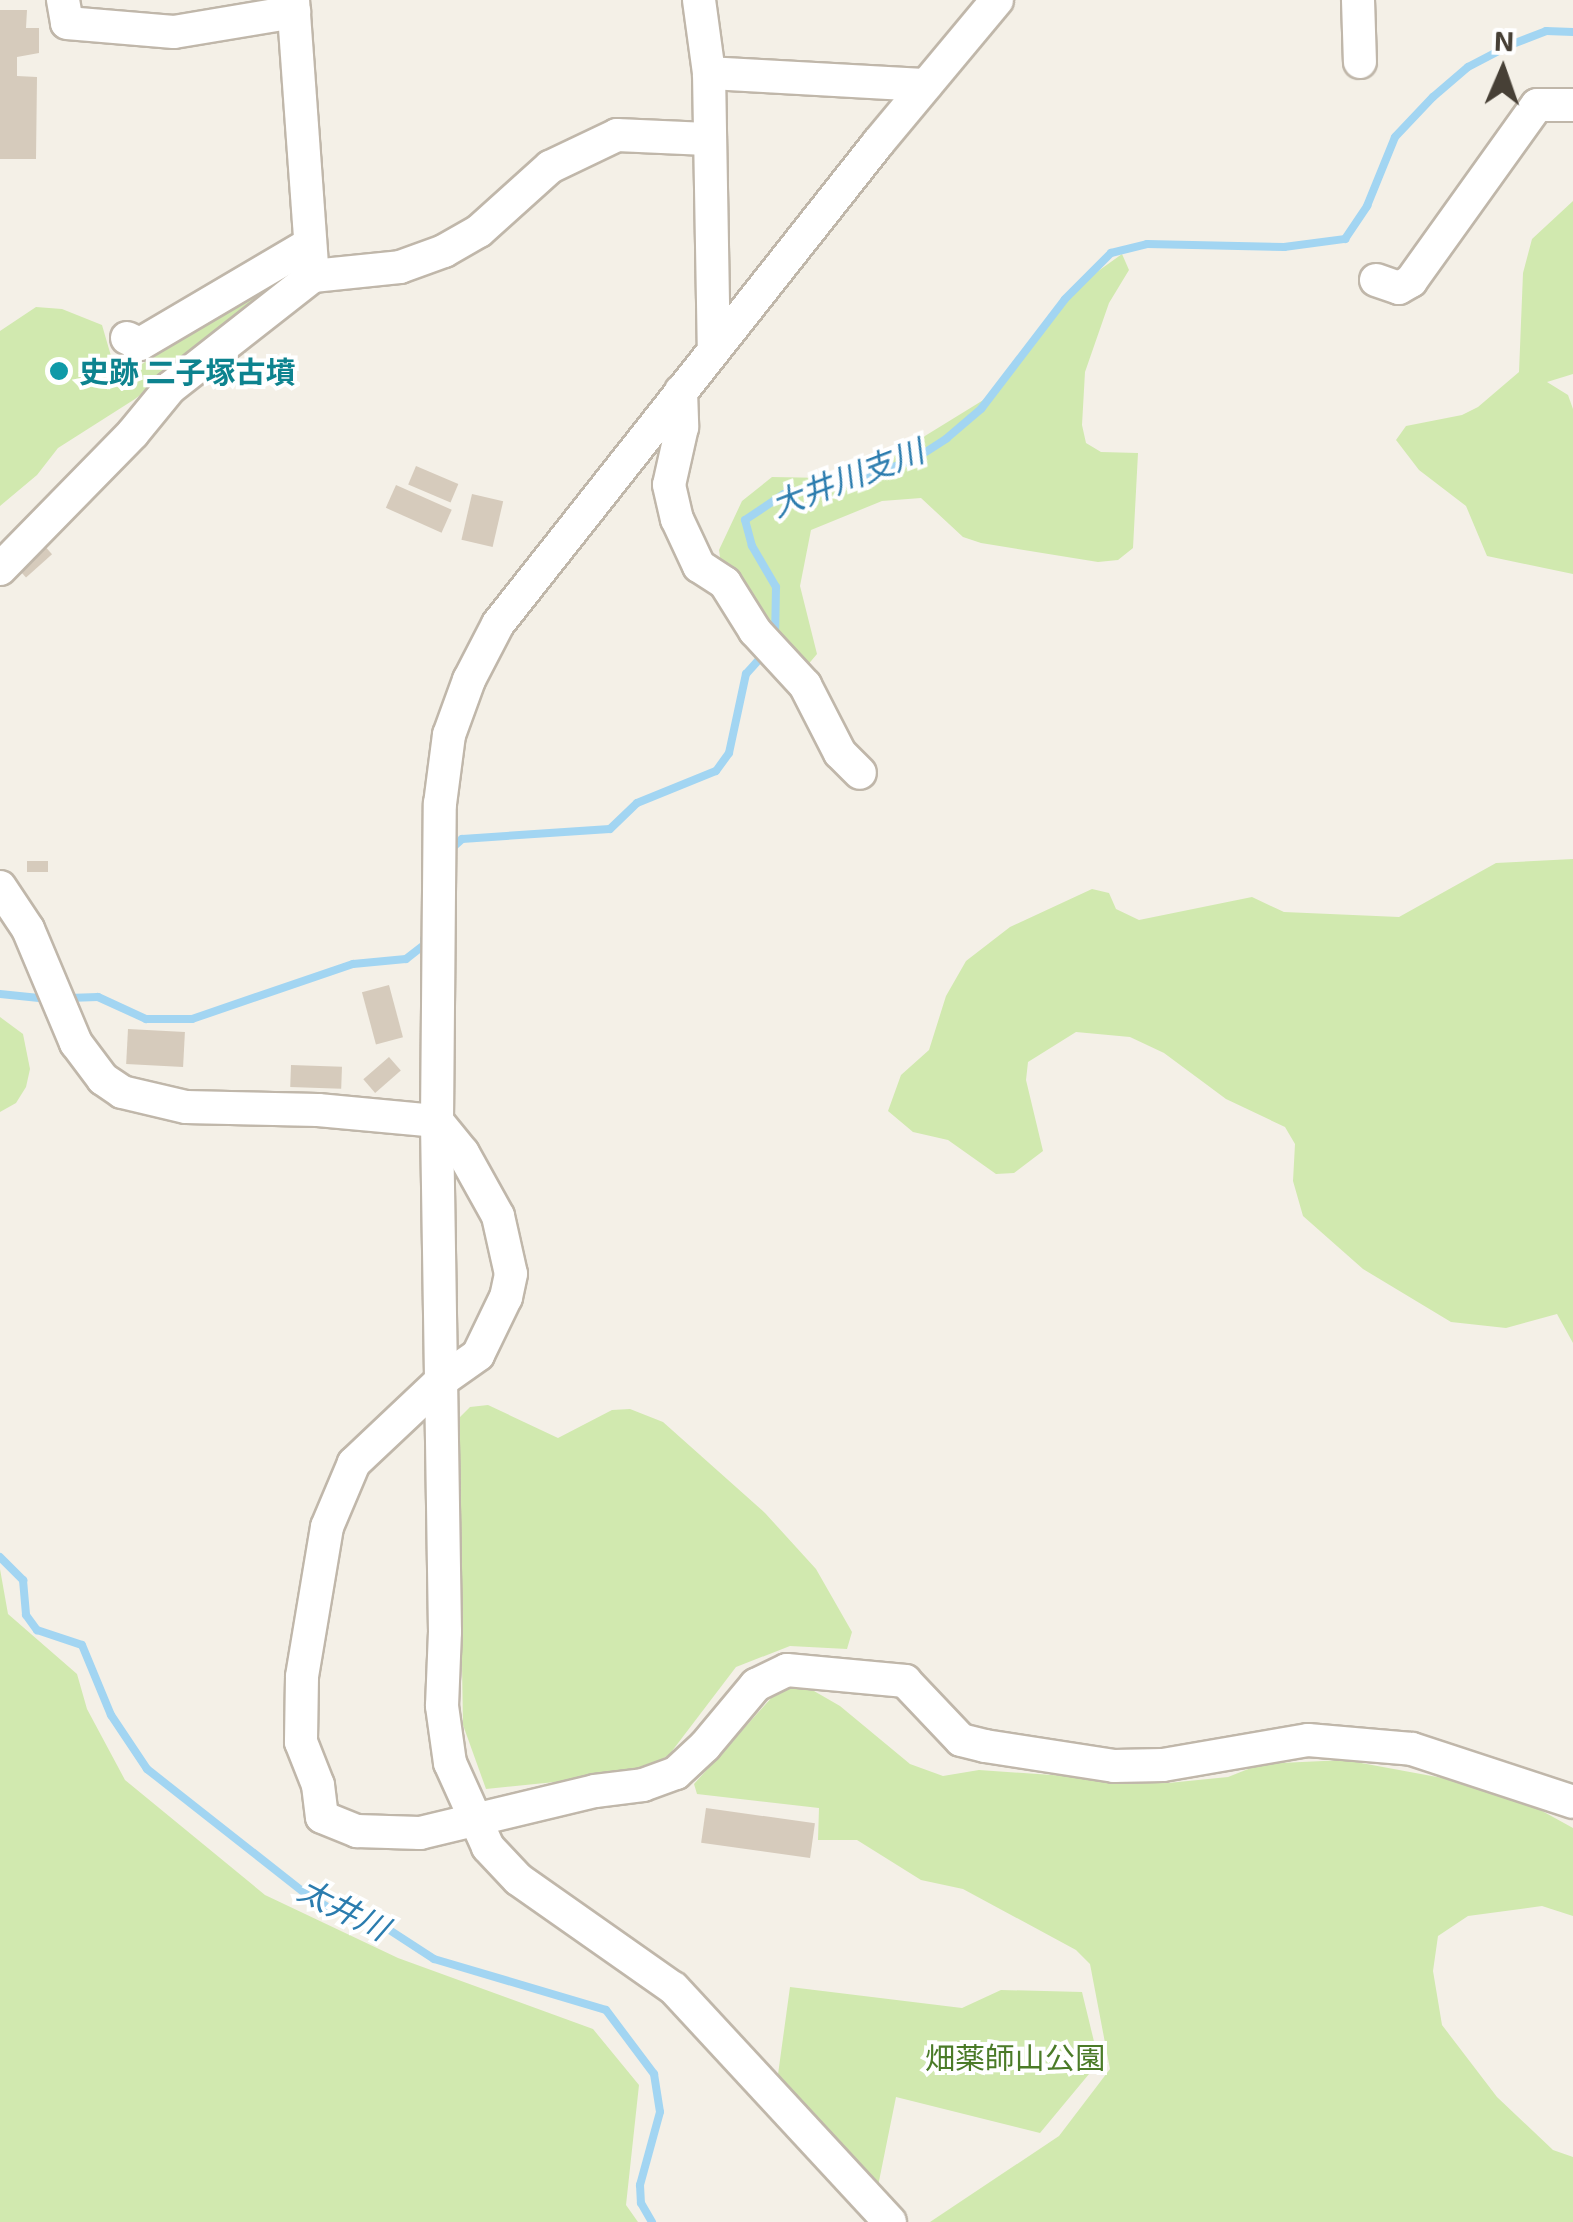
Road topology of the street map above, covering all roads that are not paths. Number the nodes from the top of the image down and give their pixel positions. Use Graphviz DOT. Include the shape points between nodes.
graph roads {
  1 [pos="63,0"];
  2 [pos="699,0"];
  3 [pos="997,0"];
  4 [pos="1358,0"];
  5 [pos="294,6"];
  6 [pos="1360,62"];
  7 [pos="709,73"];
  8 [pos="926,85"];
  9 [pos="1573,106"];
  10 [pos="707,138"];
  11 [pos="312,260"];
  12 [pos="1376,280"];
  13 [pos="127,338"];
  14 [pos="714,349"];
  15 [pos="681,391"];
  16 [pos="0,568"];
  17 [pos="860,772"];
  18 [pos="0,887"];
  19 [pos="437,1121"];
  20 [pos="441,1381"];
  21 [pos="1573,1802"];
  22 [pos="471,1818"];
  23 [pos="890,2222"];
  1 -- 5 [label="street" via="67,23 174,32"];
  2 -- 7 [label="street"];
  3 -- 8 [label="street"];
  4 -- 6 [label="street"];
  5 -- 11 [label="street"];
  7 -- 8 [label="street"];
  7 -- 10 [label="street"];
  8 -- 14 [label="street"];
  9 -- 12 [label="street" via="1537,106 1410,281 1398,288"];
  10 -- 11 [label="street" via="617,136 550,168 479,231 400,267"];
  10 -- 14 [label="street"];
  11 -- 13 [label="street" via="140,344"];
  11 -- 16 [label="street" via="170,388"];
  14 -- 15 [label="street"];
  15 -- 17 [label="street" via="682,427 669,485 699,566 725,583 755,630 805,685 840,754"];
  15 -- 19 [label="street" via="498,624 449,735 440,804"];
  18 -- 19 [label="street" via="28,929 76,1043 104,1079 134,1096 186,1106"];
  19 -- 20 [label="street"];
  19 -- 20 [label="street" via="498,1216 511,1274 478,1355"];
  20 -- 22 [label="street" via="442,1706 450,1763"];
  20 -- 22 [label="street" via="354,1463 327,1527 302,1676 302,1742 322,1817 357,1831 420,1833"];
  21 -- 22 [label="street" via="1412,1749 1308,1740 1164,1765 1114,1766 985,1746 961,1740 905,1681 787,1670 756,1685 676,1773"];
  22 -- 23 [label="street" via="518,1879 673,1988"];
}
